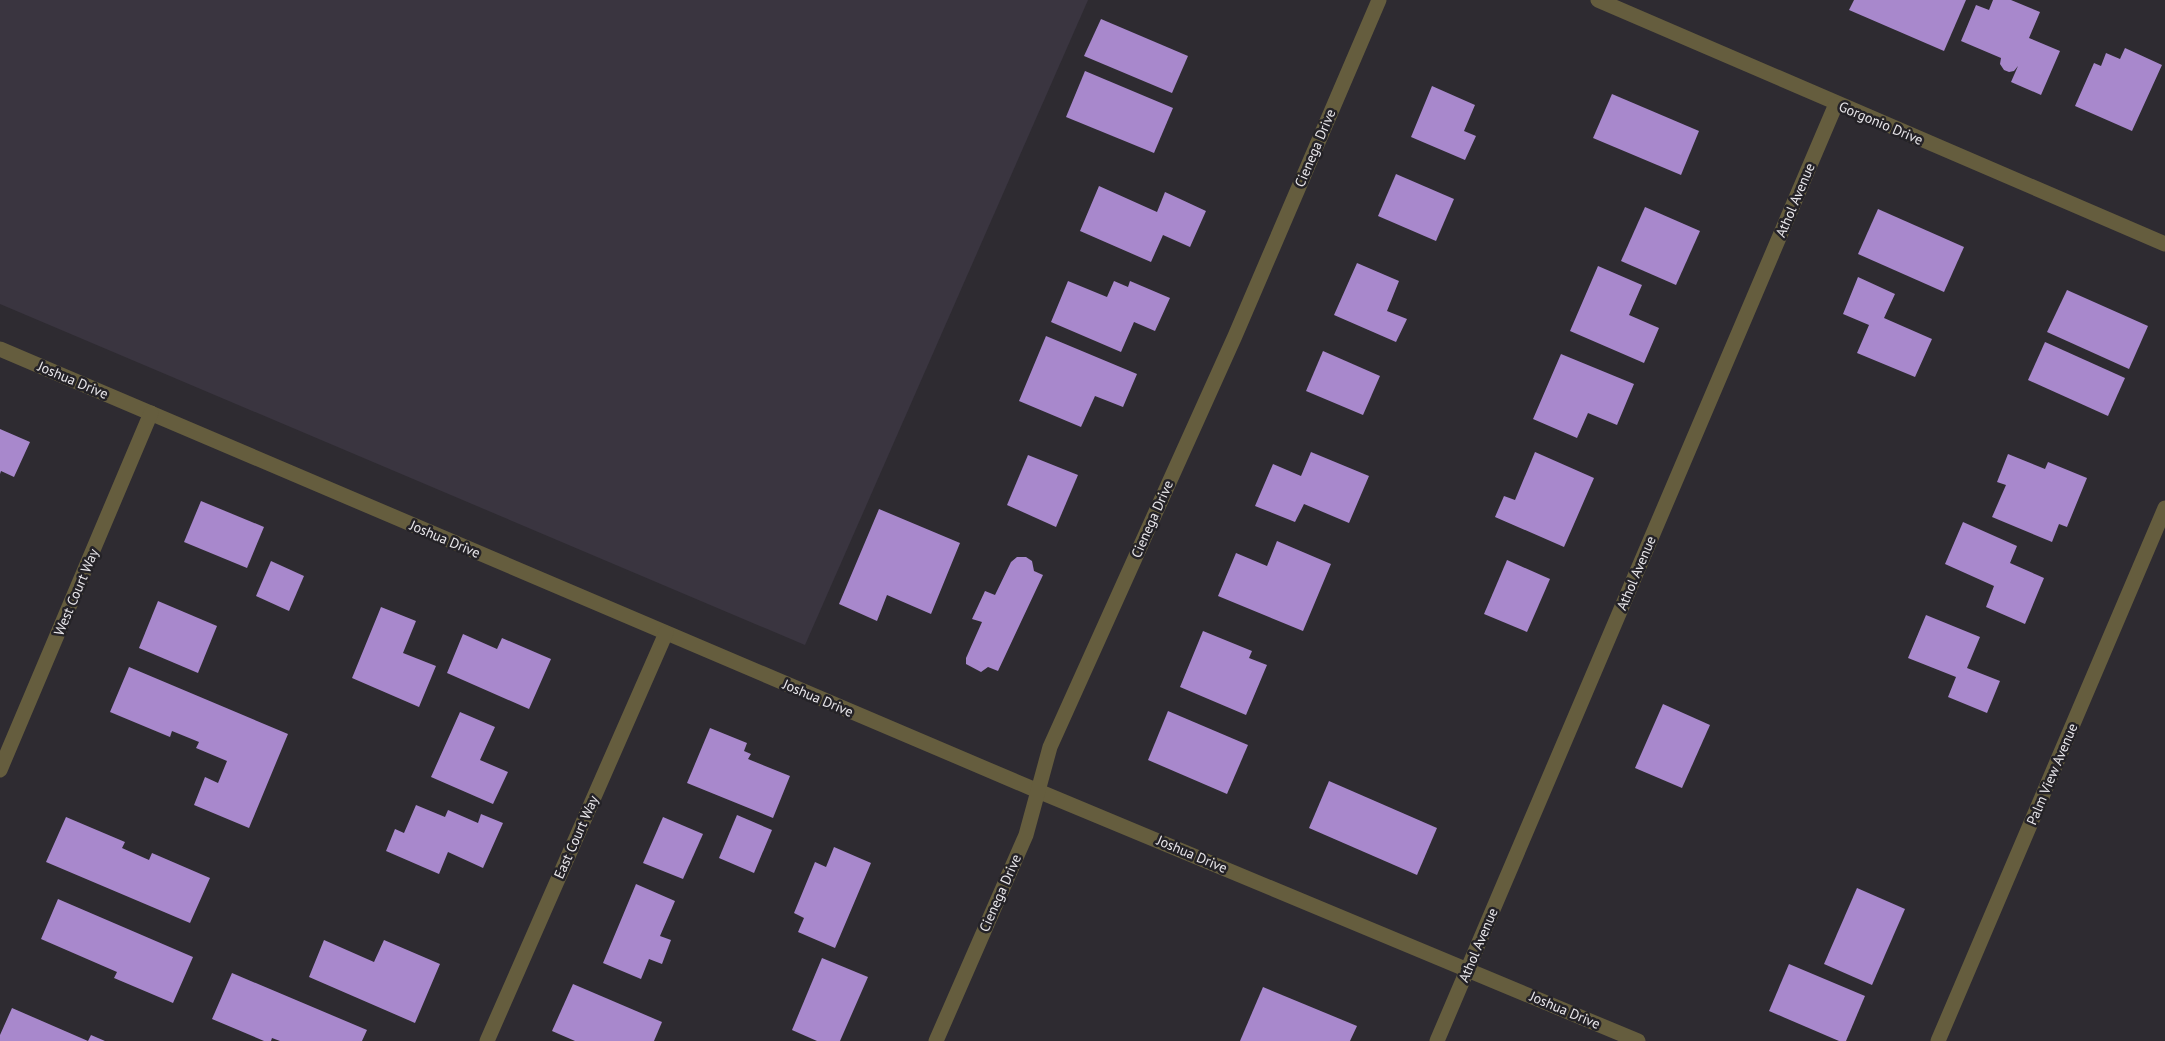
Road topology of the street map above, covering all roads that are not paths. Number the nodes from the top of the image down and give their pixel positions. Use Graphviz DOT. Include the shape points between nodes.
graph roads {
  1 [pos="1379,0"];
  2 [pos="1598,0"];
  3 [pos="1836,104"];
  4 [pos="2165,244"];
  5 [pos="0,349"];
  6 [pos="151,413"];
  7 [pos="2165,508"];
  8 [pos="666,633"];
  9 [pos="0,770"];
  10 [pos="1038,791"];
  11 [pos="1468,969"];
  12 [pos="487,1041"];
  13 [pos="936,1041"];
  14 [pos="1437,1041"];
  15 [pos="1638,1041"];
  16 [pos="1938,1041"];
  1 -- 10 [label="street, Cienega Drive" via="1235,336 1050,747"];
  2 -- 3 [label="street, Gorgonio Drive"];
  3 -- 4 [label="street, Gorgonio Drive"];
  3 -- 11 [label="street, Athol Avenue"];
  5 -- 6 [label="street, Joshua Drive"];
  6 -- 8 [label="street, Joshua Drive"];
  6 -- 9 [label="street, West Court Way"];
  7 -- 16 [label="street, Palm View Avenue"];
  8 -- 10 [label="street, Joshua Drive"];
  8 -- 12 [label="street, East Court Way"];
  10 -- 11 [label="street, Joshua Drive"];
  10 -- 13 [label="street, Cienega Drive" via="1026,835"];
  11 -- 14 [label="street, Athol Avenue"];
  11 -- 15 [label="street, Joshua Drive"];
}
